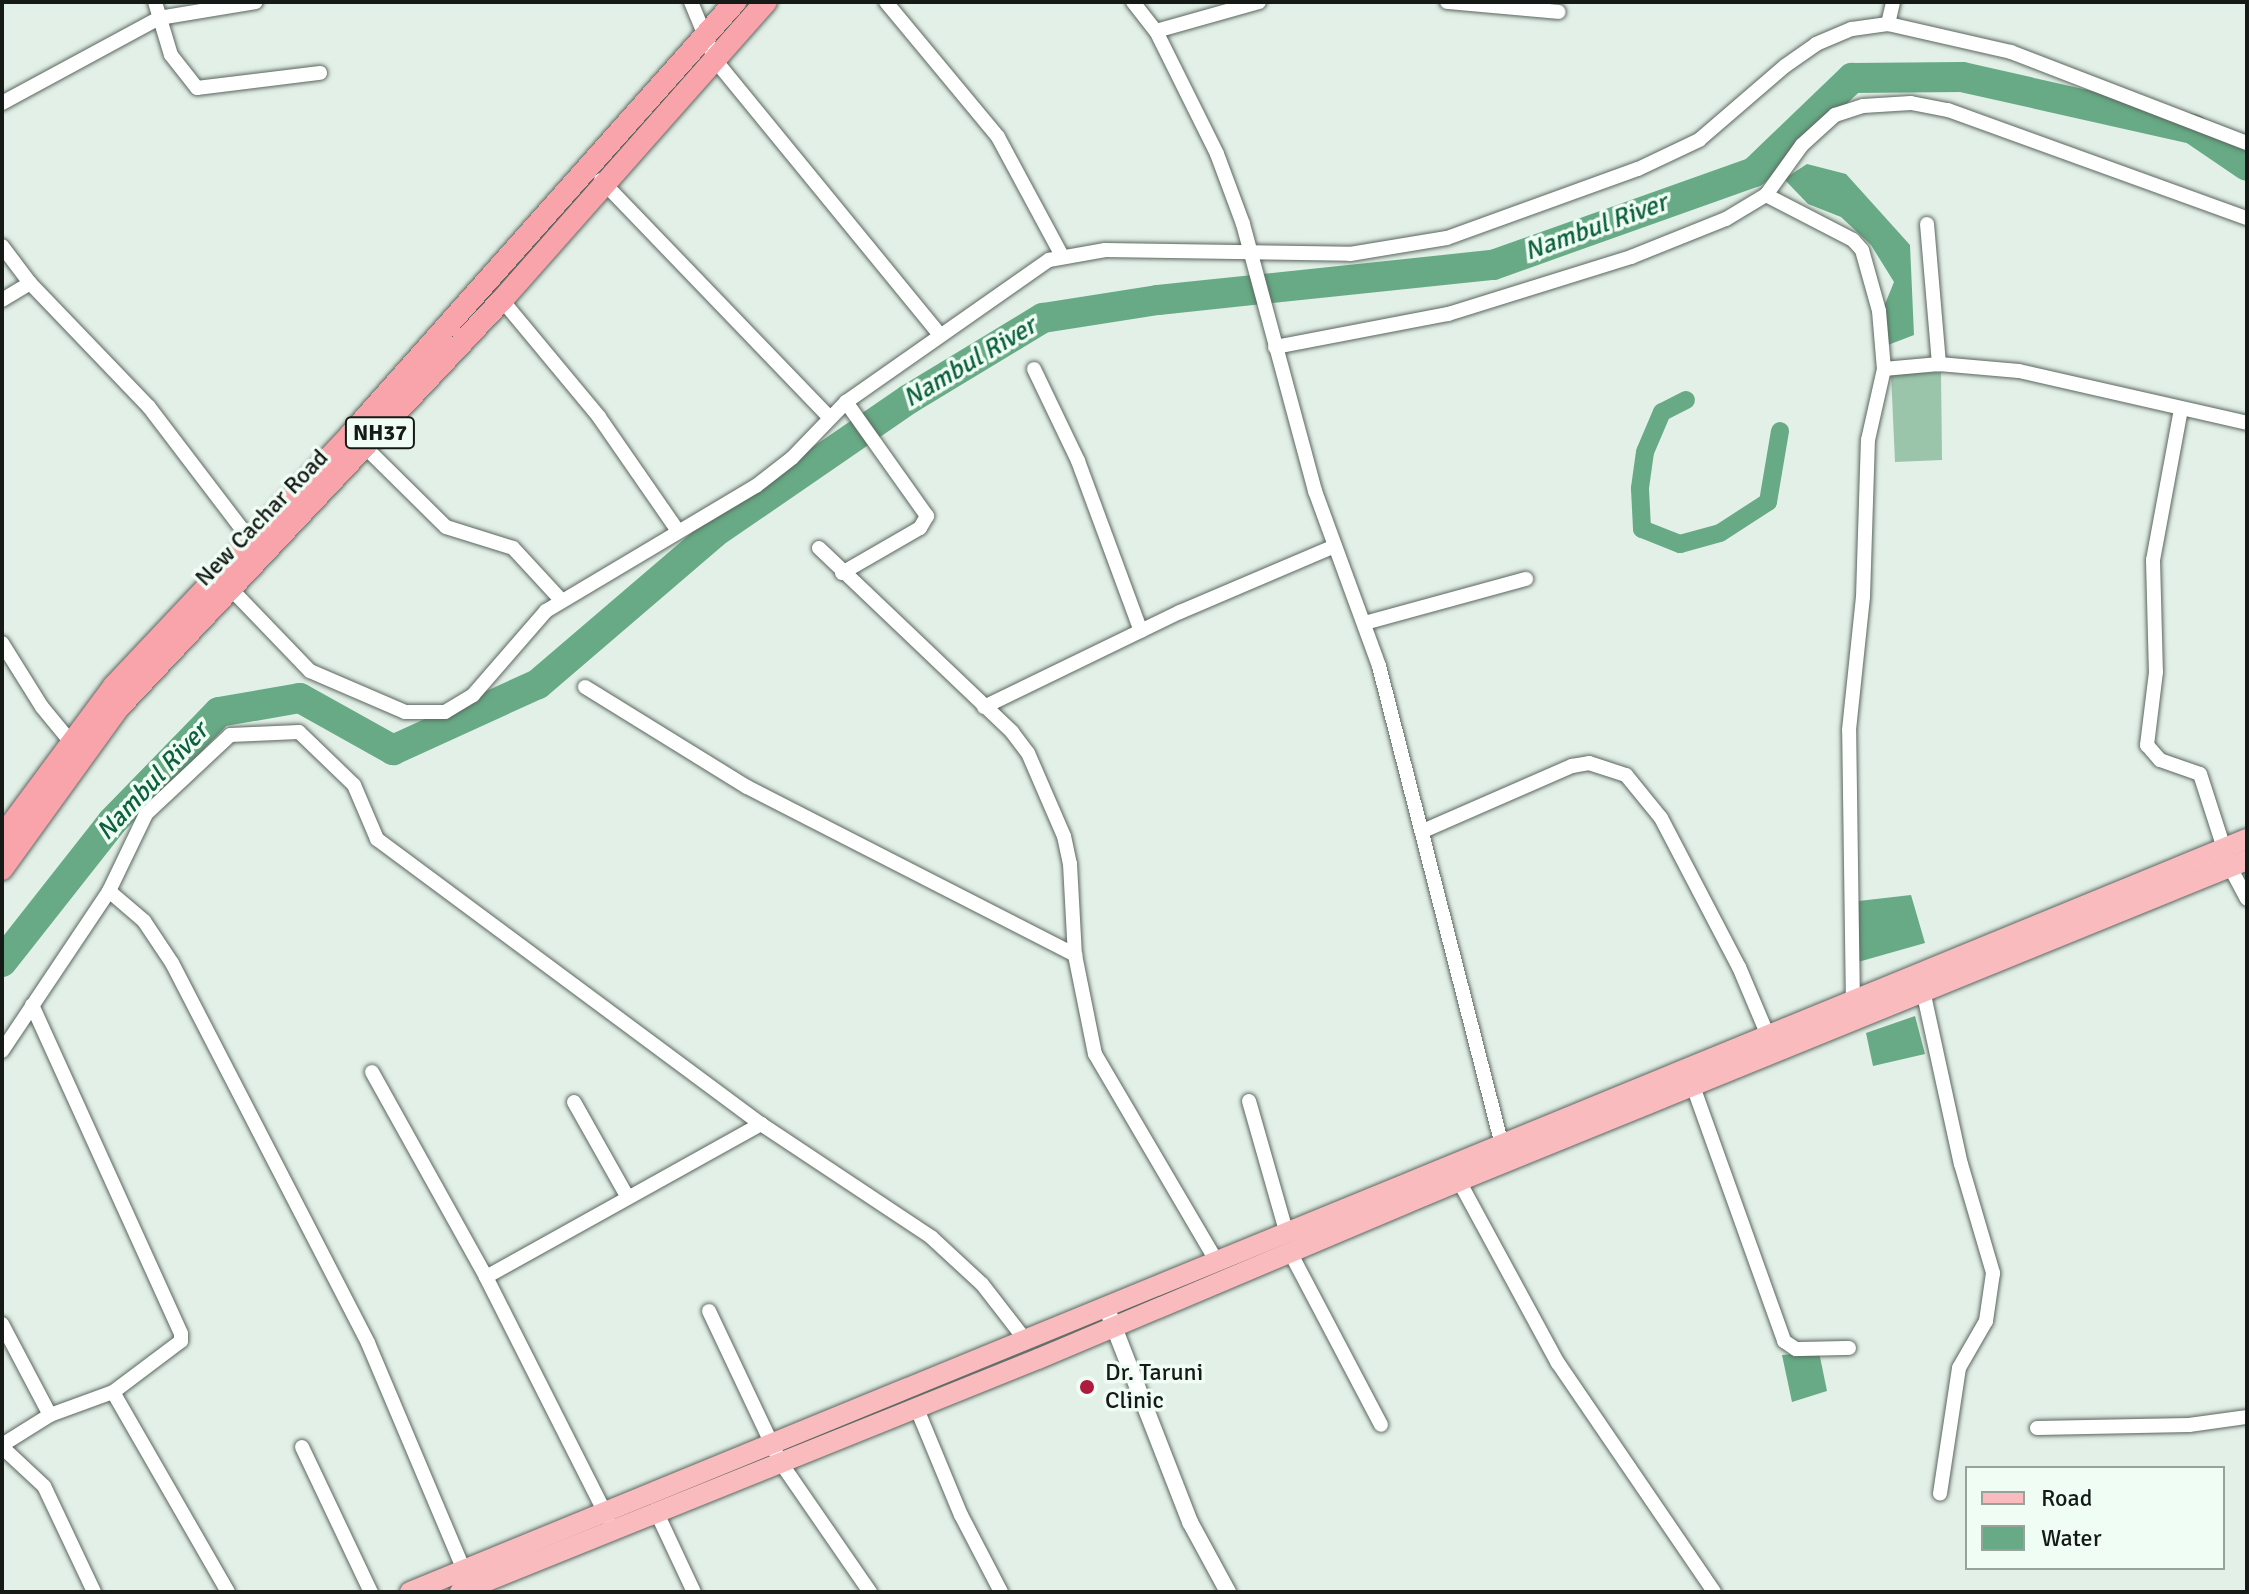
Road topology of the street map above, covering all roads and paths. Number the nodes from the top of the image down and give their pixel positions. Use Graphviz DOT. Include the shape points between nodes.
graph roads {
  1 [pos="155,2"];
  2 [pos="256,2"];
  3 [pos="691,2"];
  4 [pos="735,2"];
  5 [pos="766,2"];
  6 [pos="886,2"];
  7 [pos="1133,2"];
  8 [pos="1259,2"];
  9 [pos="1447,2"];
  10 [pos="1893,2"];
  11 [pos="1559,12"];
  12 [pos="159,18"];
  13 [pos="1888,24"];
  14 [pos="1156,31"];
  15 [pos="704,35"];
  16 [pos="715,60"];
  17 [pos="320,73"];
  18 [pos="2,103"];
  19 [pos="2247,143"];
  20 [pos="597,176"];
  21 [pos="1766,195"];
  22 [pos="2247,218"];
  23 [pos="1927,224"];
  24 [pos="2,246"];
  25 [pos="1250,254"];
  26 [pos="1062,256"];
  27 [pos="30,283"];
  28 [pos="2,300"];
  29 [pos="502,300"];
  30 [pos="464,325"];
  31 [pos="940,335"];
  32 [pos="1275,346"];
  33 [pos="1939,364"];
  34 [pos="1034,369"];
  35 [pos="1884,369"];
  36 [pos="849,406"];
  37 [pos="2181,409"];
  38 [pos="828,416"];
  39 [pos="2247,423"];
  40 [pos="366,448"];
  41 [pos="678,531"];
  42 [pos="1335,546"];
  43 [pos="255,547"];
  44 [pos="819,548"];
  45 [pos="842,573"];
  46 [pos="1526,579"];
  47 [pos="230,588"];
  48 [pos="561,600"];
  49 [pos="1365,623"];
  50 [pos="1141,631"];
  51 [pos="2,643"];
  52 [pos="585,687"];
  53 [pos="984,707"];
  54 [pos="70,741"];
  55 [pos="1423,831"];
  56 [pos="2,837"];
  57 [pos="2247,839"];
  58 [pos="2234,859"];
  59 [pos="2,869"];
  60 [pos="109,891"];
  61 [pos="2247,899"];
  62 [pos="1075,955"];
  63 [pos="1924,995"];
  64 [pos="32,1005"];
  65 [pos="1854,1013"];
  66 [pos="1769,1038"];
  67 [pos="2,1051"];
  68 [pos="372,1072"];
  69 [pos="1694,1089"];
  70 [pos="1249,1101"];
  71 [pos="574,1102"];
  72 [pos="761,1124"];
  73 [pos="1504,1154"];
  74 [pos="1459,1181"];
  75 [pos="627,1196"];
  76 [pos="1289,1244"];
  77 [pos="1217,1262"];
  78 [pos="486,1277"];
  79 [pos="709,1311"];
  80 [pos="1111,1318"];
  81 [pos="2,1324"];
  82 [pos="1027,1342"];
  83 [pos="1849,1348"];
  84 [pos="113,1392"];
  85 [pos="917,1409"];
  86 [pos="50,1415"];
  87 [pos="2247,1417"];
  88 [pos="1381,1425"];
  89 [pos="2037,1428"];
  90 [pos="2,1446"];
  91 [pos="302,1447"];
  92 [pos="777,1455"];
  93 [pos="1940,1494"];
  94 [pos="656,1511"];
  95 [pos="609,1521"];
  96 [pos="467,1586"];
  97 [pos="94,1592"];
  98 [pos="228,1592"];
  99 [pos="371,1592"];
  100 [pos="410,1592"];
  101 [pos="694,1592"];
  102 [pos="870,1592"];
  103 [pos="1001,1592"];
  104 [pos="1228,1592"];
  105 [pos="1714,1592"];
  1 -- 12 [label="street"];
  2 -- 12 [label="street"];
  3 -- 15 [label="street"];
  4 -- 15 [label="highway, New Cachar Road / NH37"];
  5 -- 16 [label="highway, New Cachar Road / NH37"];
  6 -- 26 [label="street" via="998,137"];
  7 -- 14 [label="street"];
  8 -- 14 [label="street"];
  9 -- 11 [label="street"];
  10 -- 13 [label="street"];
  12 -- 17 [label="street" via="177,66 197,88"];
  12 -- 18 [label="street"];
  13 -- 19 [label="street" via="2011,52"];
  13 -- 25 [label="street" via="1852,29 1816,44 1699,140 1531,209 1406,247 1350,254"];
  14 -- 25 [label="street" via="1225,172"];
  15 -- 16 [label="street"];
  15 -- 20 [label="highway, New Cachar Road / NH37"];
  16 -- 20 [label="highway, New Cachar Road / NH37"];
  16 -- 31 [label="street"];
  20 -- 29 [label="highway, New Cachar Road / NH37"];
  20 -- 30 [label="highway, New Cachar Road / NH37"];
  20 -- 38 [label="street"];
  21 -- 22 [label="street" via="1802,145 1835,115 1863,106 1911,103 1948,110"];
  21 -- 32 [label="street" via="1726,219 1631,257 1448,314"];
  21 -- 35 [label="street" via="1853,240 1862,250 1879,311"];
  23 -- 33 [label="street"];
  24 -- 27 [label="street"];
  25 -- 26 [label="street" via="1105,250"];
  25 -- 32 [label="street"];
  26 -- 31 [label="street" via="1008,285"];
  27 -- 28 [label="street"];
  27 -- 43 [label="street" via="149,407"];
  29 -- 30 [label="highway, New Cachar Road / NH37"];
  29 -- 41 [label="street" via="599,417"];
  30 -- 40 [label="highway, New Cachar Road / NH37"];
  30 -- 43 [label="highway, New Cachar Road / NH37"];
  31 -- 36 [label="street"];
  32 -- 42 [label="street"];
  33 -- 35 [label="street"];
  33 -- 37 [label="street" via="2034,374"];
  34 -- 50 [label="street" via="1078,461"];
  35 -- 65 [label="street" via="1868,440 1863,597 1849,730"];
  36 -- 38 [label="street"];
  36 -- 45 [label="street" via="926,509 926,522"];
  37 -- 39 [label="street"];
  37 -- 58 [label="street" via="2153,560 2156,672 2147,745 2160,760 2200,774"];
  38 -- 41 [label="street" via="792,458 756,486"];
  40 -- 43 [label="highway, New Cachar Road / NH37"];
  40 -- 48 [label="street" via="446,527 513,548"];
  41 -- 48 [label="street"];
  42 -- 49 [label="street"];
  42 -- 50 [label="street"];
  43 -- 47 [label="highway, New Cachar Road / NH37"];
  43 -- 54 [label="highway, New Cachar Road / NH37"];
  44 -- 45 [label="street"];
  45 -- 53 [label="street"];
  46 -- 49 [label="street"];
  47 -- 48 [label="street" via="310,671 418,715 463,704 527,627"];
  47 -- 59 [label="highway, New Cachar Road / NH37" via="119,707"];
  49 -- 55 [label="street"];
  50 -- 53 [label="street"];
  51 -- 54 [label="street"];
  52 -- 62 [label="street" via="747,787"];
  53 -- 62 [label="street" via="1028,753 1064,836"];
  54 -- 56 [label="highway, New Cachar Road / NH37"];
  55 -- 66 [label="street" via="1572,766 1589,763 1626,775 1661,818 1739,967"];
  55 -- 73 [label="street"];
  57 -- 58 [label="main road"];
  58 -- 61 [label="street"];
  58 -- 63 [label="main road"];
  58 -- 65 [label="main road"];
  60 -- 64 [label="street"];
  60 -- 72 [label="street" via="146,814 230,735 299,732 354,785 377,839"];
  60 -- 96 [label="street" via="144,921 172,963 368,1343"];
  62 -- 77 [label="street" via="1087,1028 1104,1075"];
  63 -- 65 [label="main road"];
  63 -- 93 [label="street" via="1961,1164 1993,1273 1986,1321 1959,1368"];
  64 -- 67 [label="street"];
  64 -- 84 [label="street" via="181,1334 181,1341"];
  65 -- 66 [label="main road"];
  65 -- 69 [label="main road"];
  66 -- 73 [label="main road"];
  68 -- 78 [label="street"];
  69 -- 73 [label="main road"];
  69 -- 83 [label="street" via="1784,1341 1805,1350"];
  70 -- 76 [label="street"];
  71 -- 75 [label="street"];
  72 -- 75 [label="street"];
  72 -- 82 [label="street" via="952,1254"];
  73 -- 74 [label="main road"];
  73 -- 76 [label="main road"];
  74 -- 76 [label="main road"];
  74 -- 105 [label="street" via="1558,1363"];
  75 -- 78 [label="street"];
  76 -- 77 [label="main road"];
  76 -- 80 [label="main road"];
  76 -- 88 [label="street"];
  77 -- 80 [label="main road"];
  78 -- 95 [label="street"];
  79 -- 92 [label="street"];
  80 -- 82 [label="main road"];
  80 -- 85 [label="main road"];
  80 -- 104 [label="street" via="1190,1522"];
  81 -- 86 [label="street"];
  82 -- 92 [label="main road"];
  84 -- 86 [label="street"];
  84 -- 98 [label="street"];
  85 -- 92 [label="main road"];
  85 -- 103 [label="street" via="961,1515"];
  86 -- 90 [label="street"];
  87 -- 89 [label="street" via="2189,1425"];
  90 -- 97 [label="street" via="44,1486"];
  91 -- 99 [label="street"];
  92 -- 94 [label="main road"];
  92 -- 95 [label="main road"];
  92 -- 102 [label="street"];
  94 -- 95 [label="main road"];
  94 -- 101 [label="street"];
  95 -- 96 [label="main road"];
  96 -- 100 [label="main road"];
}
